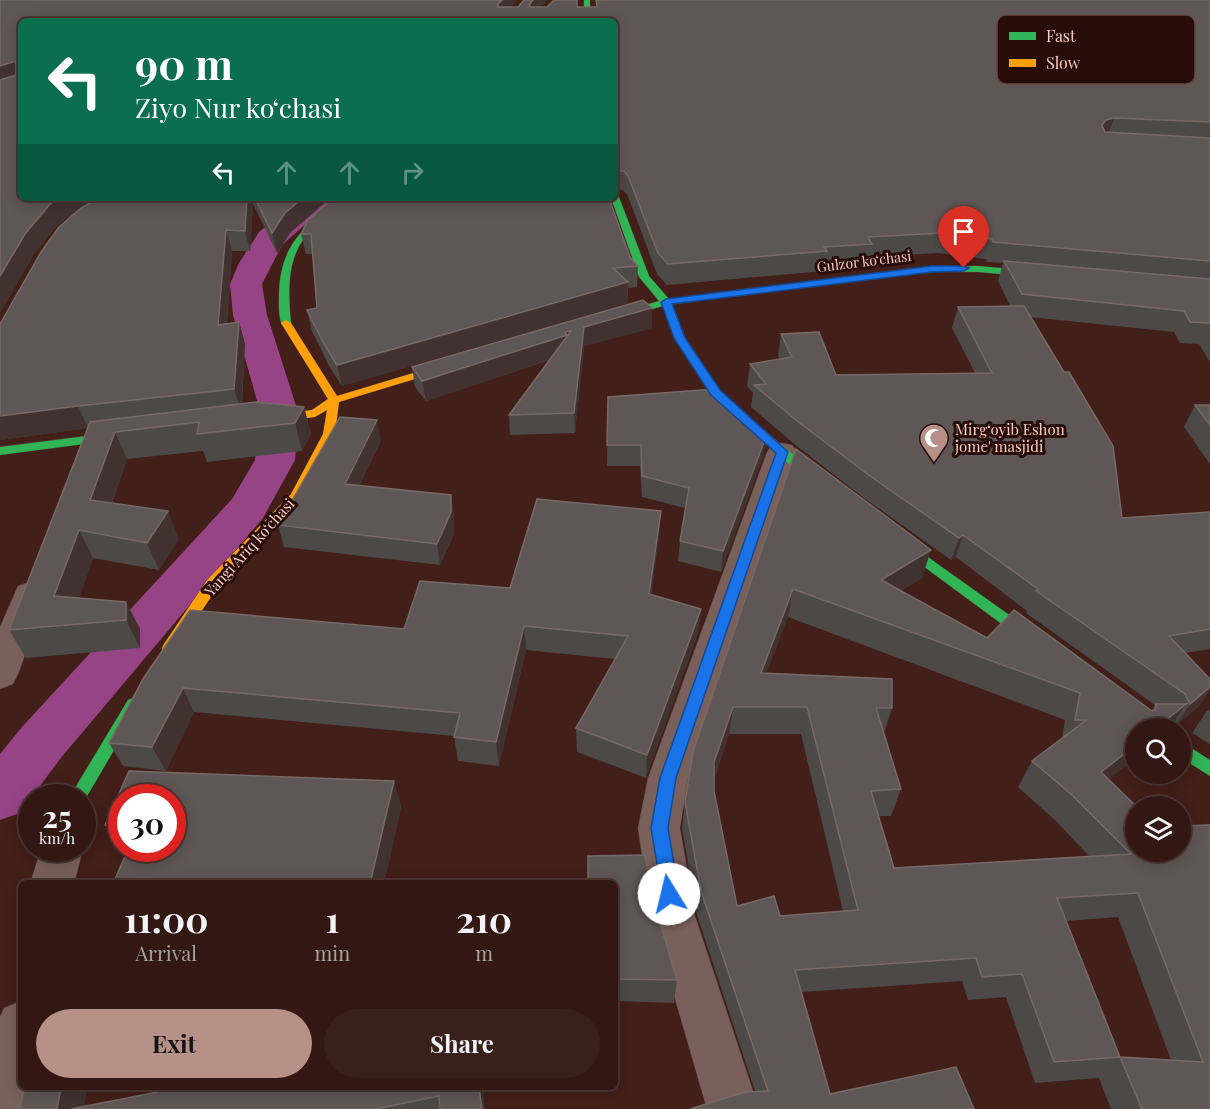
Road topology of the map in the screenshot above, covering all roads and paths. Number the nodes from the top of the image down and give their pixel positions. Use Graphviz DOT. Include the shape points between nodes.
graph roads {
  1 [pos="587,0"];
  2 [pos="587,18"];
  3 [pos="342,201"];
  4 [pos="616,201"];
  5 [pos="1059,277"];
  6 [pos="666,302"];
  7 [pos="598,321"];
  8 [pos="475,358"];
  9 [pos="334,400"];
  10 [pos="254,421"];
  11 [pos="135,434"];
  12 [pos="89,439"];
  13 [pos="0,452"];
  14 [pos="782,452"];
  15 [pos="76,473"];
  16 [pos="834,493"];
  17 [pos="880,528"];
  18 [pos="42,562"];
  19 [pos="1051,653"];
  20 [pos="163,657"];
  21 [pos="0,674"];
  22 [pos="139,694"];
  23 [pos="1191,756"];
  24 [pos="1210,769"];
  25 [pos="85,784"];
  26 [pos="58,862"];
  27 [pos="53,880"];
  28 [pos="18,1039"];
  29 [pos="3,1109"];
  30 [pos="733,1109"];
  1 -- 2 [label="street"];
  3 -- 9 [label="street" via="302,235 292,251 284,291 286,323"];
  4 -- 6 [label="street" via="644,277"];
  5 -- 6 [label="street, Gulzor koʻchasi" via="932,269"];
  6 -- 7 [label="street, Gulzor koʻchasi"];
  6 -- 14 [label="street" via="680,338 715,392"];
  8 -- 9 [label="street"];
  9 -- 10 [label="street" via="315,413"];
  9 -- 20 [label="street, Yangi Ariq koʻchasi" via="329,434 296,496 212,584"];
  11 -- 12 [label="street"];
  12 -- 13 [label="street"];
  12 -- 15 [label="street"];
  14 -- 16 [label="street"];
  14 -- 30 [label="street" via="668,778 659,828 673,916"];
  17 -- 19 [label="street"];
  18 -- 21 [label="street"];
  22 -- 25 [label="street"];
  23 -- 24 [label="street"];
  26 -- 27 [label="street"];
  28 -- 29 [label="street"];
}
